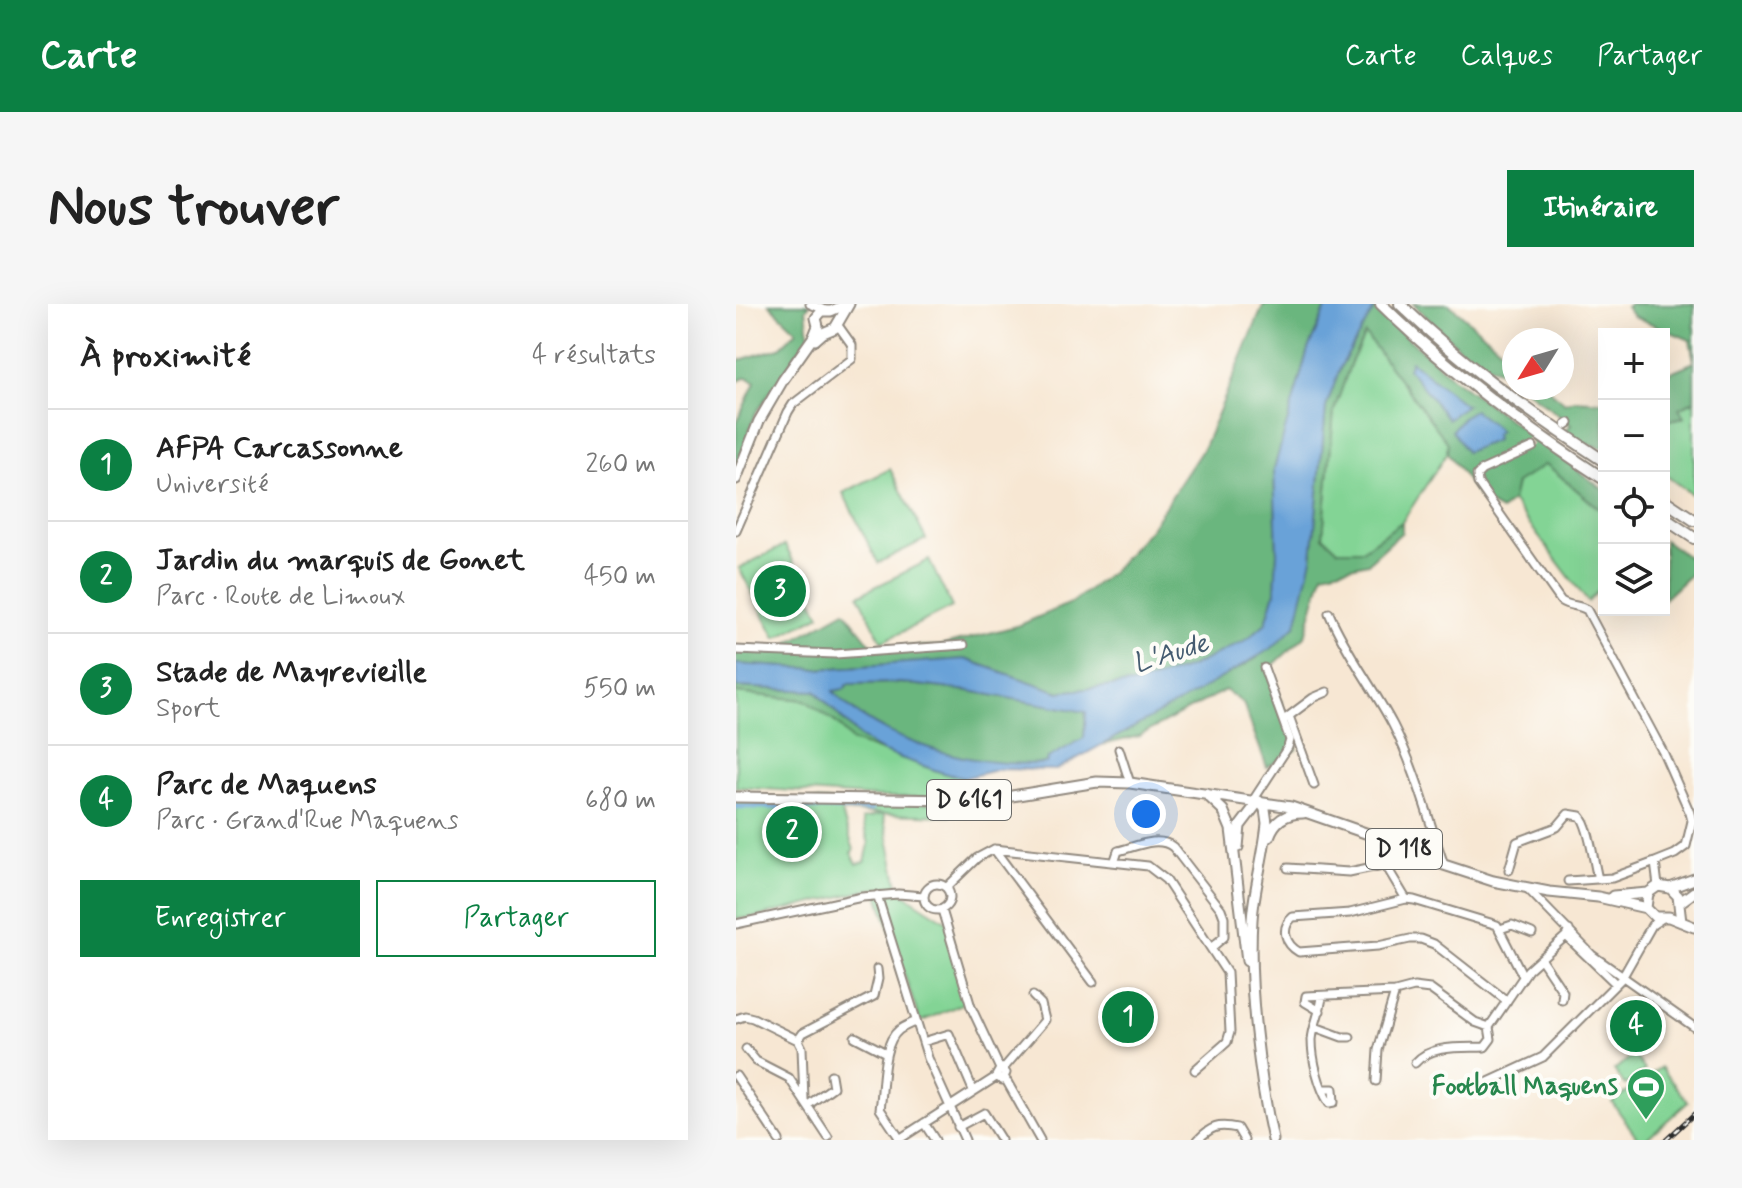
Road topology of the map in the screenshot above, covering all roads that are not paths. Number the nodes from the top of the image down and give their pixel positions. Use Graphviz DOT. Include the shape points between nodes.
graph roads {
  1 [pos="810,304"];
  2 [pos="848,304"];
  3 [pos="1381,304"];
  4 [pos="1400,304"];
  5 [pos="828,321"];
  6 [pos="1533,447"];
  7 [pos="1598,457"];
  8 [pos="1598,475"];
  9 [pos="736,479"];
  10 [pos="1670,504"];
  11 [pos="1694,520"];
  12 [pos="1670,522"];
  13 [pos="736,531"];
  14 [pos="1694,538"];
  15 [pos="1329,613"];
  16 [pos="964,645"];
  17 [pos="736,650"];
  18 [pos="1264,668"];
  19 [pos="1327,692"];
  20 [pos="1287,719"];
  21 [pos="1119,749"];
  22 [pos="1130,783"];
  23 [pos="1314,785"];
  24 [pos="1187,790"];
  25 [pos="1205,794"];
  26 [pos="736,795"];
  27 [pos="1257,798"];
  28 [pos="1310,812"];
  29 [pos="994,849"];
  30 [pos="1264,851"];
  31 [pos="1115,860"];
  32 [pos="1655,862"];
  33 [pos="1444,865"];
  34 [pos="1288,868"];
  35 [pos="1509,870"];
  36 [pos="1239,879"];
  37 [pos="1598,879"];
  38 [pos="1694,879"];
  39 [pos="1568,881"];
  40 [pos="1658,886"];
  41 [pos="947,887"];
  42 [pos="1527,888"];
  43 [pos="1670,888"];
  44 [pos="1694,892"];
  45 [pos="1648,893"];
  46 [pos="877,895"];
  47 [pos="924,896"];
  48 [pos="1598,897"];
  49 [pos="1406,899"];
  50 [pos="1678,906"];
  51 [pos="942,910"];
  52 [pos="1656,917"];
  53 [pos="1681,922"];
  54 [pos="736,924"];
  55 [pos="1694,927"];
  56 [pos="1500,929"];
  57 [pos="1532,933"];
  58 [pos="1568,933"];
  59 [pos="1212,947"];
  60 [pos="1541,959"];
  61 [pos="877,969"];
  62 [pos="1523,976"];
  63 [pos="1619,981"];
  64 [pos="1093,982"];
  65 [pos="1395,992"];
  66 [pos="1033,996"];
  67 [pos="1322,996"];
  68 [pos="1562,1000"];
  69 [pos="1507,1001"];
  70 [pos="1255,1008"];
  71 [pos="1320,1011"];
  72 [pos="736,1019"];
  73 [pos="916,1021"];
  74 [pos="1315,1027"];
  75 [pos="1489,1027"];
  76 [pos="1694,1027"];
  77 [pos="855,1037"];
  78 [pos="1350,1037"];
  79 [pos="798,1040"];
  80 [pos="923,1042"];
  81 [pos="746,1049"];
  82 [pos="886,1053"];
  83 [pos="1415,1063"];
  84 [pos="1195,1070"];
  85 [pos="1001,1074"];
  86 [pos="831,1075"];
  87 [pos="736,1076"];
  88 [pos="1376,1081"];
  89 [pos="1323,1089"];
  90 [pos="973,1090"];
  91 [pos="1469,1091"];
  92 [pos="806,1102"];
  93 [pos="949,1107"];
  94 [pos="924,1123"];
  95 [pos="958,1127"];
  96 [pos="828,1137"];
  97 [pos="775,1139"];
  98 [pos="899,1139"];
  99 [pos="935,1140"];
  100 [pos="965,1140"];
  101 [pos="1001,1140"];
  102 [pos="1040,1140"];
  103 [pos="1198,1140"];
  104 [pos="1244,1140"];
  105 [pos="1273,1140"];
  1 -- 5 [label="street"];
  2 -- 5 [label="main road"];
  3 -- 8 [label="highway" via="1483,395"];
  4 -- 7 [label="highway" via="1495,385"];
  5 -- 9 [label="main road" via="768,405"];
  5 -- 13 [label="street" via="852,345 852,359 793,404"];
  6 -- 32 [label="street" via="1482,470 1478,483 1561,601 1587,610 1664,754 1692,821 1686,846"];
  10 -- 11 [label="highway"];
  12 -- 14 [label="highway"];
  15 -- 33 [label="street" via="1393,724 1418,780"];
  16 -- 17 [label="street" via="835,654"];
  18 -- 20 [label="street"];
  19 -- 20 [label="street"];
  20 -- 23 [label="street"];
  20 -- 27 [label="street" via="1288,747"];
  21 -- 22 [label="street"];
  22 -- 24 [label="main road, D 6161"];
  22 -- 26 [label="main road, D 6161" via="1097,782 966,800"];
  24 -- 25 [label="main road, D 6161"];
  24 -- 27 [label="main road, D 6161"];
  25 -- 27 [label="main road, D 6161"];
  25 -- 36 [label="main road" via="1223,810 1231,829"];
  27 -- 28 [label="main road, D 118"];
  27 -- 30 [label="main road" via="1267,823"];
  27 -- 36 [label="main road" via="1240,826"];
  28 -- 30 [label="main road" via="1283,817"];
  28 -- 33 [label="main road, D 118"];
  29 -- 31 [label="street"];
  29 -- 41 [label="street"];
  29 -- 64 [label="street"];
  30 -- 70 [label="main road" via="1252,921"];
  31 -- 59 [label="street" via="1158,872"];
  31 -- 59 [label="street" via="1118,851 1156,841 1173,847 1221,909 1224,937"];
  32 -- 37 [label="street"];
  32 -- 40 [label="street"];
  33 -- 42 [label="main road, D 118"];
  34 -- 49 [label="street" via="1349,872 1383,865"];
  35 -- 37 [label="street" via="1517,842 1557,827 1568,814 1580,816 1588,825"];
  36 -- 70 [label="main road"];
  37 -- 39 [label="street"];
  38 -- 43 [label="main road"];
  40 -- 43 [label="main road"];
  40 -- 45 [label="main road"];
  41 -- 47 [label="street" via="931,885"];
  41 -- 51 [label="street" via="951,900"];
  42 -- 48 [label="main road, D 118"];
  42 -- 58 [label="street"];
  43 -- 50 [label="main road" via="1678,896"];
  44 -- 50 [label="main road"];
  45 -- 48 [label="main road, D 118"];
  45 -- 52 [label="main road"];
  46 -- 47 [label="street"];
  46 -- 54 [label="street"];
  46 -- 73 [label="street"];
  47 -- 51 [label="street" via="929,908"];
  48 -- 52 [label="main road, D 118"];
  49 -- 56 [label="street"];
  49 -- 69 [label="street" via="1350,913 1293,917 1285,932 1299,952 1421,939"];
  50 -- 52 [label="main road"];
  50 -- 53 [label="main road"];
  51 -- 85 [label="street" via="971,1007"];
  52 -- 53 [label="main road"];
  52 -- 63 [label="street"];
  53 -- 55 [label="main road"];
  56 -- 57 [label="street" via="1512,925"];
  56 -- 62 [label="street"];
  58 -- 60 [label="street"];
  58 -- 63 [label="street"];
  59 -- 84 [label="street" via="1227,973 1230,1032 1227,1042"];
  60 -- 62 [label="street"];
  60 -- 68 [label="street" via="1563,992"];
  61 -- 79 [label="street" via="874,996"];
  62 -- 69 [label="street"];
  63 -- 76 [label="street"];
  63 -- 91 [label="street" via="1540,1059"];
  65 -- 67 [label="street"];
  65 -- 75 [label="street" via="1430,989"];
  65 -- 88 [label="street" via="1378,1050"];
  66 -- 85 [label="street" via="1045,1020"];
  67 -- 71 [label="street"];
  67 -- 71 [label="street" via="1306,996 1305,1002"];
  69 -- 75 [label="street"];
  70 -- 105 [label="main road"];
  71 -- 74 [label="street"];
  72 -- 79 [label="street" via="753,1018"];
  73 -- 80 [label="street"];
  73 -- 82 [label="street" via="897,1031"];
  74 -- 78 [label="street"];
  74 -- 89 [label="street" via="1313,1045"];
  75 -- 83 [label="street" via="1491,1039 1485,1047 1442,1049"];
  77 -- 82 [label="street"];
  79 -- 92 [label="street"];
  80 -- 90 [label="street" via="949,1034"];
  80 -- 93 [label="street"];
  81 -- 92 [label="street" via="756,1061 789,1078"];
  82 -- 98 [label="street" via="880,1109"];
  85 -- 90 [label="street"];
  85 -- 102 [label="street"];
  86 -- 92 [label="street" via="833,1087"];
  87 -- 97 [label="street"];
  90 -- 93 [label="street"];
  92 -- 96 [label="street"];
  93 -- 94 [label="street"];
  93 -- 95 [label="street"];
  94 -- 98 [label="street"];
  94 -- 99 [label="street"];
  95 -- 100 [label="street"];
  95 -- 101 [label="street" via="984,1113"];
  103 -- 104 [label="street" via="1218,1125 1237,1128"];
}
